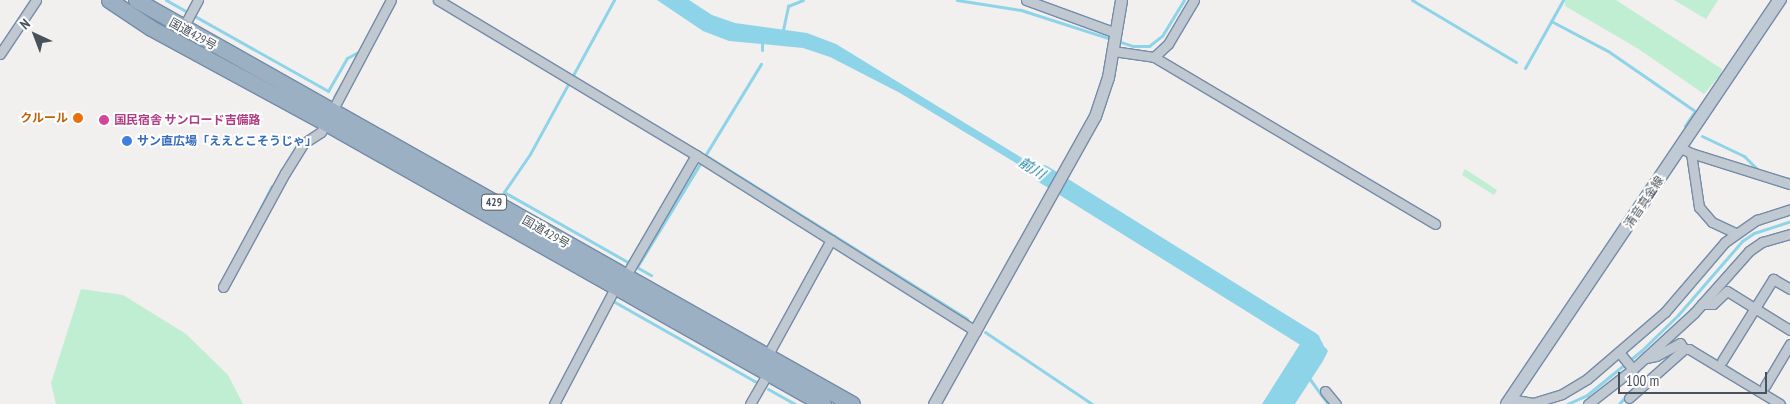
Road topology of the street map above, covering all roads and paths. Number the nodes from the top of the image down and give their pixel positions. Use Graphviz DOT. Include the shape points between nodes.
graph roads {
  1 [pos="36,0"];
  2 [pos="109,0"];
  3 [pos="136,0"];
  4 [pos="198,0"];
  5 [pos="391,0"];
  6 [pos="438,0"];
  7 [pos="1026,0"];
  8 [pos="1121,0"];
  9 [pos="1194,0"];
  10 [pos="1780,0"];
  11 [pos="188,19"];
  12 [pos="1115,42"];
  13 [pos="0,54"];
  14 [pos="1154,57"];
  15 [pos="329,117"];
  16 [pos="1686,150"];
  17 [pos="700,158"];
  18 [pos="1790,184"];
  19 [pos="1790,209"];
  20 [pos="1435,224"];
  21 [pos="1736,233"];
  22 [pos="1790,234"];
  23 [pos="831,240"];
  24 [pos="627,273"];
  25 [pos="223,287"];
  26 [pos="1790,289"];
  27 [pos="1702,304"];
  28 [pos="1754,308"];
  29 [pos="1790,330"];
  30 [pos="976,331"];
  31 [pos="1790,344"];
  32 [pos="1683,347"];
  33 [pos="1621,354"];
  34 [pos="1645,358"];
  35 [pos="1722,361"];
  36 [pos="767,365"];
  37 [pos="1632,368"];
  38 [pos="1765,386"];
  39 [pos="1325,391"];
  40 [pos="1629,398"];
  41 [pos="1508,402"];
  42 [pos="554,404"];
  43 [pos="750,404"];
  44 [pos="823,404"];
  45 [pos="852,404"];
  46 [pos="934,404"];
  47 [pos="1336,404"];
  48 [pos="1588,404"];
  49 [pos="1780,404"];
  1 -- 13 [label="street"];
  2 -- 15 [label="highway, 国道429号 / 429" via="151,28"];
  3 -- 11 [label="highway, 国道429号 / 429"];
  4 -- 11 [label="street"];
  5 -- 15 [label="street"];
  6 -- 17 [label="street"];
  7 -- 12 [label="street"];
  8 -- 12 [label="street"];
  9 -- 14 [label="street" via="1168,44"];
  10 -- 16 [label="main road, 清音真金線"];
  11 -- 15 [label="highway, 国道429号 / 429"];
  12 -- 14 [label="street"];
  12 -- 30 [label="street" via="1097,111"];
  14 -- 20 [label="street"];
  15 -- 24 [label="highway, 国道429号 / 429"];
  15 -- 25 [label="street" via="322,132 304,143 285,173"];
  16 -- 18 [label="street"];
  16 -- 21 [label="street" via="1699,207 1712,222"];
  16 -- 41 [label="main road, 清音真金線"];
  17 -- 23 [label="street"];
  17 -- 24 [label="street"];
  19 -- 21 [label="street" via="1758,220"];
  21 -- 33 [label="street" via="1712,256 1680,297"];
  22 -- 27 [label="street" via="1762,242 1749,251"];
  23 -- 30 [label="street"];
  23 -- 36 [label="street"];
  24 -- 36 [label="highway, 国道429号 / 429"];
  24 -- 42 [label="street"];
  26 -- 28 [label="street" via="1773,279"];
  27 -- 28 [label="street" via="1713,304 1727,291"];
  27 -- 34 [label="street"];
  28 -- 29 [label="street"];
  28 -- 35 [label="street"];
  30 -- 46 [label="street"];
  31 -- 38 [label="street"];
  32 -- 34 [label="street" via="1680,343"];
  32 -- 40 [label="street"];
  32 -- 49 [label="street"];
  33 -- 37 [label="street"];
  33 -- 41 [label="street" via="1562,394 1533,404"];
  34 -- 37 [label="street"];
  36 -- 43 [label="street"];
  36 -- 44 [label="highway, 国道429号 / 429"];
  36 -- 45 [label="highway, 国道429号 / 429"];
  37 -- 48 [label="street"];
  39 -- 47 [label="street"];
}
